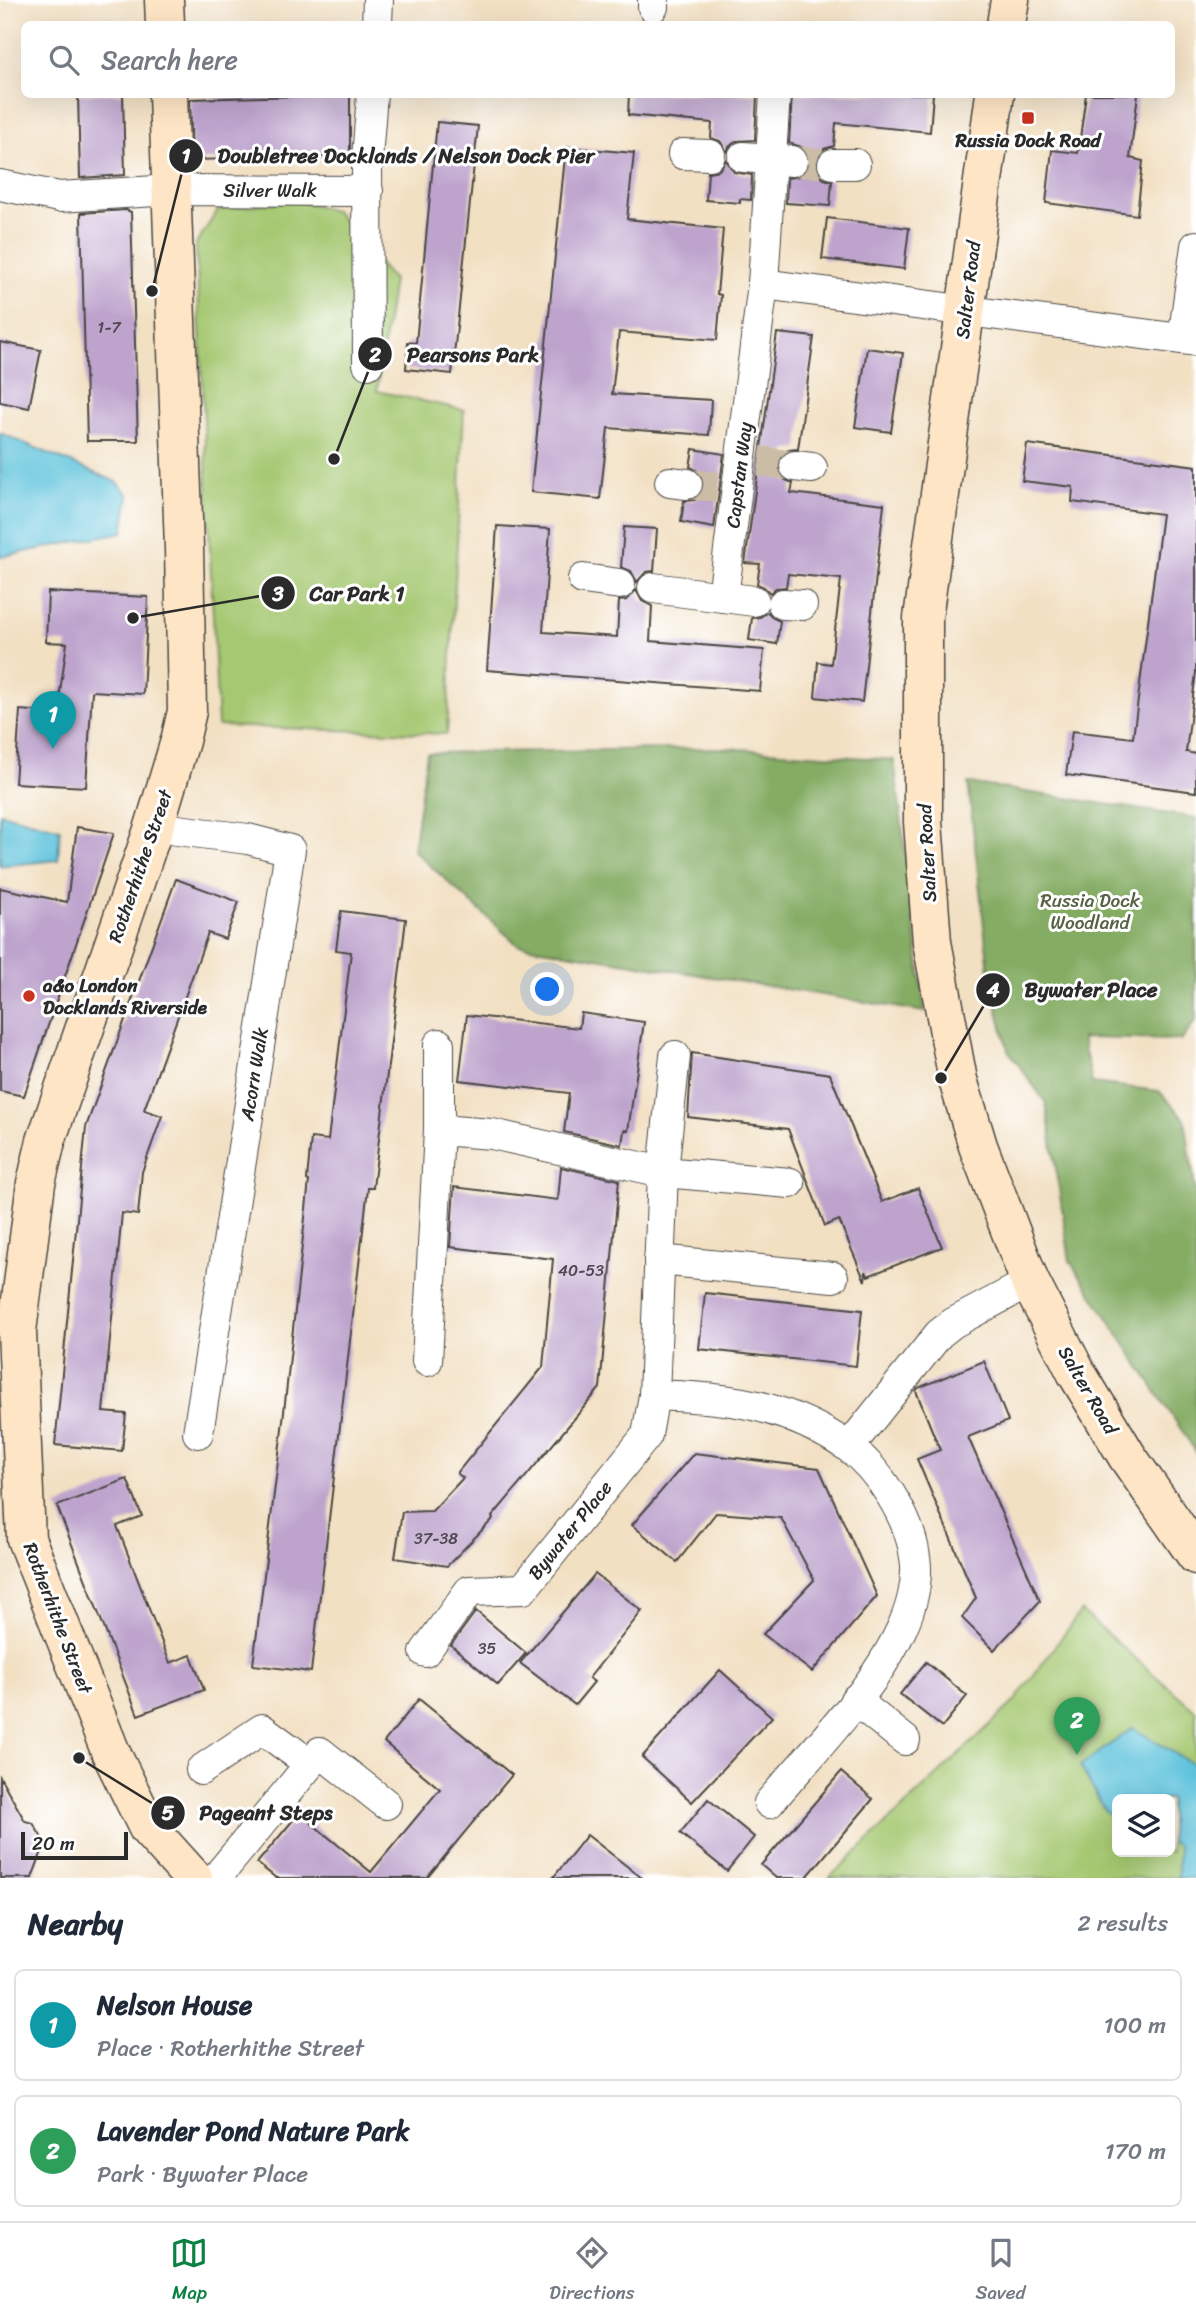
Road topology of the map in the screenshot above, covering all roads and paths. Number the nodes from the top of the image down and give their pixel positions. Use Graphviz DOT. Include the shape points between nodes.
graph roads {
  1 [pos="164,0"];
  2 [pos="378,0"];
  3 [pos="1010,0"];
  4 [pos="165,21"];
  5 [pos="376,21"];
  6 [pos="1006,21"];
  7 [pos="168,98"];
  8 [pos="372,98"];
  9 [pos="775,98"];
  10 [pos="994,98"];
  11 [pos="0,186"];
  12 [pos="172,190"];
  13 [pos="368,191"];
  14 [pos="1196,246"];
  15 [pos="763,284"];
  16 [pos="965,311"];
  17 [pos="1190,340"];
  18 [pos="368,364"];
  19 [pos="583,579"];
  20 [pos="620,584"];
  21 [pos="653,588"];
  22 [pos="723,597"];
  23 [pos="780,603"];
  24 [pos="154,827"];
  25 [pos="439,1044"];
  26 [pos="675,1056"];
  27 [pos="439,1130"];
  28 [pos="663,1172"];
  29 [pos="790,1183"];
  30 [pos="659,1260"];
  31 [pos="833,1277"];
  32 [pos="1030,1283"];
  33 [pos="427,1361"];
  34 [pos="654,1395"];
  35 [pos="198,1433"];
  36 [pos="849,1447"];
  37 [pos="13,1523"];
  38 [pos="1196,1555"];
  39 [pos="425,1652"];
  40 [pos="855,1700"];
  41 [pos="905,1740"];
  42 [pos="310,1764"];
  43 [pos="201,1770"];
  44 [pos="769,1803"];
  45 [pos="386,1804"];
  46 [pos="193,1878"];
  47 [pos="216,1878"];
  1 -- 4 [label="street"];
  2 -- 5 [label="street"];
  3 -- 6 [label="street"];
  7 -- 12 [label="street, Rotherhithe Street"];
  8 -- 13 [label="street"];
  9 -- 15 [label="street, Capstan Way"];
  10 -- 16 [label="street, Salter Road"];
  11 -- 12 [label="street, Silver Walk" via="59,197"];
  12 -- 13 [label="street, Silver Walk"];
  12 -- 24 [label="street, Rotherhithe Street" via="187,711"];
  13 -- 18 [label="street"];
  14 -- 17 [label="street"];
  15 -- 16 [label="street"];
  15 -- 22 [label="street, Capstan Way" via="750,460 727,488"];
  16 -- 17 [label="street"];
  16 -- 32 [label="street, Salter Road" via="923,618 923,822 932,942 952,1055 978,1146"];
  19 -- 20 [label="street"];
  21 -- 22 [label="street"];
  22 -- 23 [label="street"];
  24 -- 35 [label="street, Acorn Walk" via="248,839 290,850"];
  24 -- 37 [label="street, Rotherhithe Street" via="51,1123 36,1183 17,1331"];
  25 -- 27 [label="street"];
  26 -- 28 [label="street, Bywater Place"];
  27 -- 28 [label="street" via="492,1134"];
  27 -- 33 [label="street"];
  28 -- 29 [label="street"];
  28 -- 30 [label="street, Bywater Place"];
  30 -- 31 [label="street"];
  30 -- 34 [label="street, Bywater Place"];
  32 -- 36 [label="street" via="939,1334"];
  32 -- 38 [label="street, Salter Road" via="1119,1444"];
  34 -- 36 [label="street" via="764,1408 812,1425"];
  34 -- 39 [label="street, Bywater Place" via="647,1435 523,1589 469,1591"];
  36 -- 40 [label="street" via="880,1480 905,1520 916,1558 914,1589 903,1627 888,1657"];
  37 -- 46 [label="street, Rotherhithe Street" via="26,1539 111,1753 148,1828"];
  40 -- 41 [label="street"];
  40 -- 44 [label="street"];
  42 -- 43 [label="street" via="262,1729"];
  42 -- 45 [label="street" via="320,1752"];
  42 -- 47 [label="street"];
}
